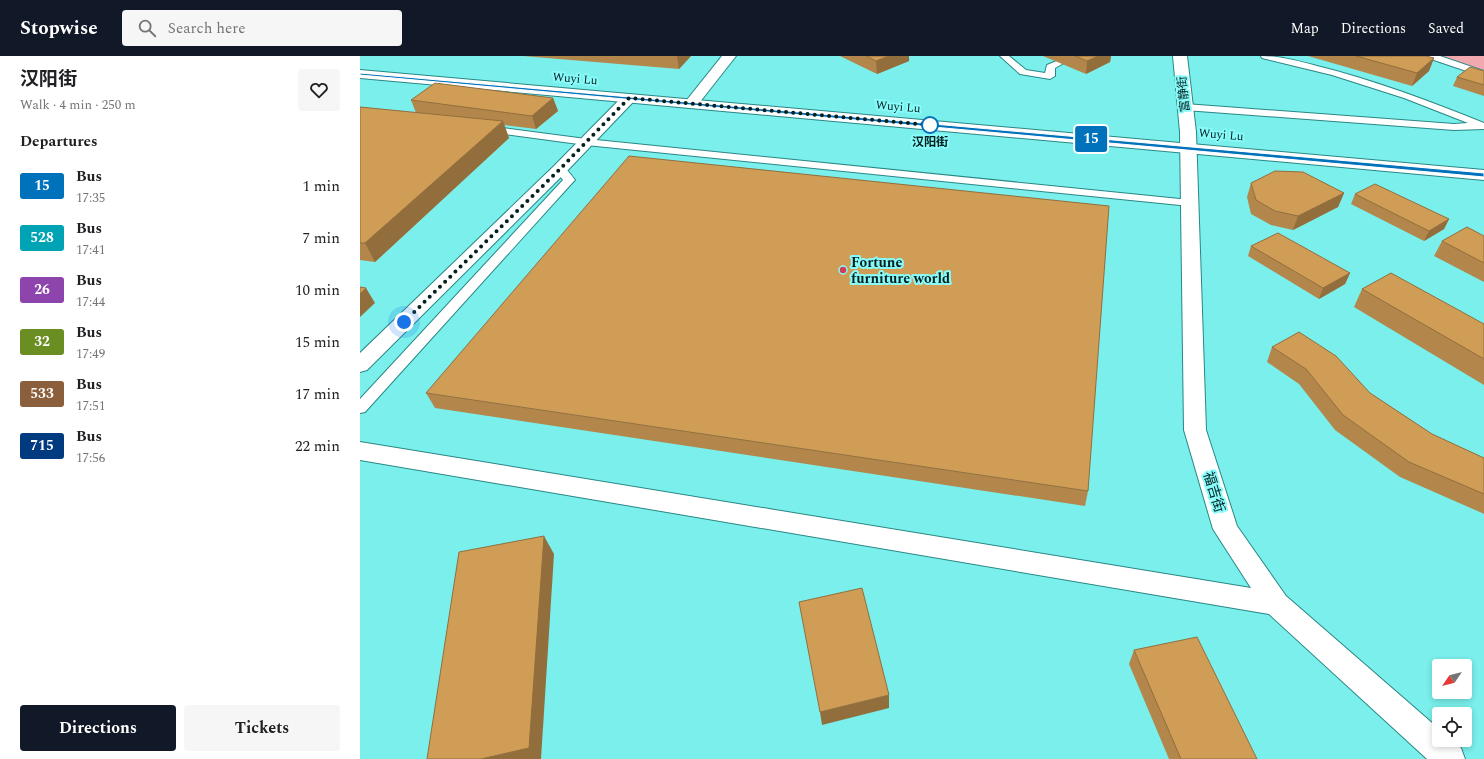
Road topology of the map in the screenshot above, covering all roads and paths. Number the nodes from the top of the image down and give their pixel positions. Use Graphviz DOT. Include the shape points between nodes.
graph roads {
  1 [pos="729,56"];
  2 [pos="1004,56"];
  3 [pos="1180,56"];
  4 [pos="1265,56"];
  5 [pos="1431,56"];
  6 [pos="360,62"];
  7 [pos="1059,63"];
  8 [pos="360,74"];
  9 [pos="1484,74"];
  10 [pos="535,76"];
  11 [pos="686,88"];
  12 [pos="702,90"];
  13 [pos="718,91"];
  14 [pos="629,98"];
  15 [pos="691,104"];
  16 [pos="1184,107"];
  17 [pos="1484,126"];
  18 [pos="477,128"];
  19 [pos="1172,131"];
  20 [pos="1193,138"];
  21 [pos="586,142"];
  22 [pos="560,169"];
  23 [pos="1484,175"];
  24 [pos="1190,203"];
  25 [pos="360,365"];
  26 [pos="360,408"];
  27 [pos="360,451"];
  28 [pos="1276,604"];
  29 [pos="1450,759"];
  1 -- 12 [label="street"];
  2 -- 7 [label="lane" via="1023,72 1050,76 1050,67"];
  3 -- 16 [label="street, 富静街"];
  4 -- 17 [label="lane" via="1336,73 1407,96"];
  5 -- 9 [label="lane"];
  6 -- 10 [label="street, Wuyi Lu"];
  8 -- 14 [label="street, Wuyi Lu"];
  11 -- 12 [label="street"];
  12 -- 13 [label="street"];
  12 -- 15 [label="street"];
  14 -- 15 [label="street, Wuyi Lu"];
  14 -- 21 [label="street"];
  15 -- 20 [label="street, Wuyi Lu"];
  16 -- 17 [label="lane" via="1454,127"];
  16 -- 20 [label="street, 富静街"];
  18 -- 21 [label="lane"];
  19 -- 20 [label="street, Wuyi Lu"];
  20 -- 23 [label="street, Wuyi Lu"];
  20 -- 24 [label="street, 福吉街"];
  21 -- 22 [label="street"];
  21 -- 24 [label="lane"];
  22 -- 25 [label="street"];
  22 -- 26 [label="lane" via="570,180"];
  24 -- 28 [label="street, 福吉街" via="1195,430 1226,529"];
  27 -- 28 [label="street"];
  28 -- 29 [label="street, 福吉街"];
}
